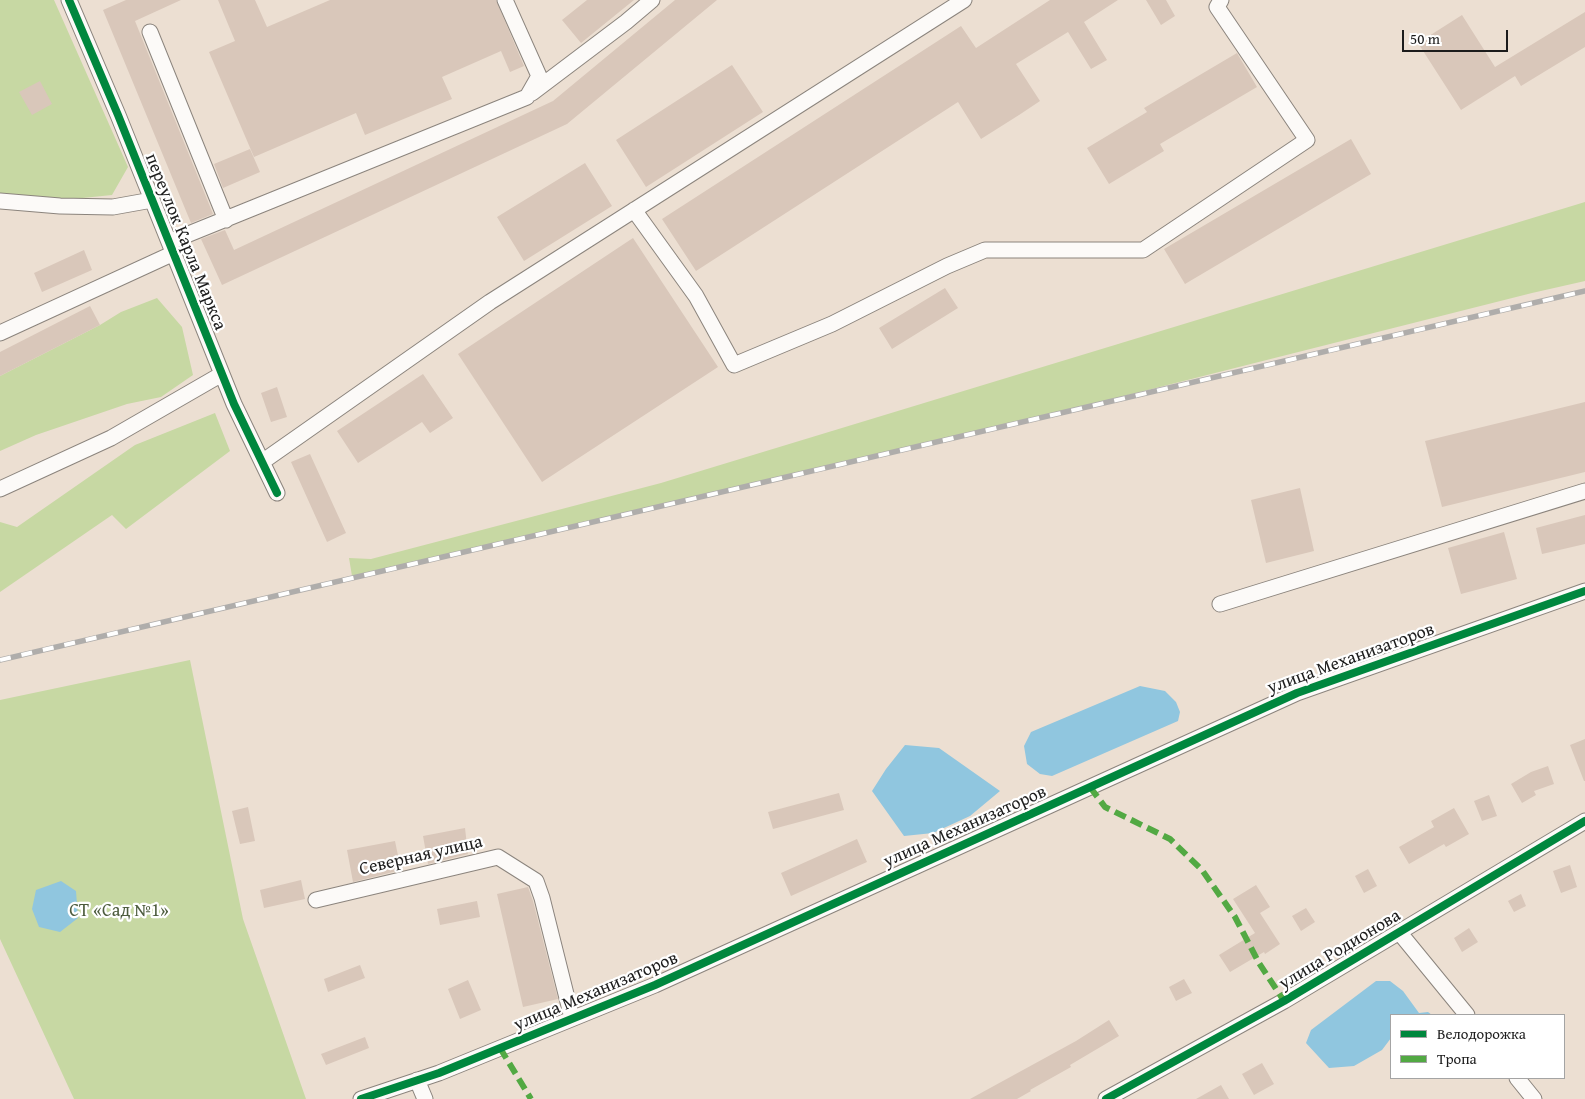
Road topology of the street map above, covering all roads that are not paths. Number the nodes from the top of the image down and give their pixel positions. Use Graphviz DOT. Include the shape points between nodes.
graph roads {
  1 [pos="69,0"];
  2 [pos="505,0"];
  3 [pos="652,0"];
  4 [pos="964,0"];
  5 [pos="1221,0"];
  6 [pos="150,32"];
  7 [pos="527,97"];
  8 [pos="152,200"];
  9 [pos="0,201"];
  10 [pos="634,210"];
  11 [pos="226,220"];
  12 [pos="171,248"];
  13 [pos="0,333"];
  14 [pos="222,374"];
  15 [pos="262,462"];
  16 [pos="0,489"];
  17 [pos="1585,491"];
  18 [pos="277,493"];
  19 [pos="1585,591"];
  20 [pos="1220,604"];
  21 [pos="1585,821"];
  22 [pos="316,900"];
  23 [pos="1399,932"];
  24 [pos="1465,1014"];
  25 [pos="572,1018"];
  26 [pos="1518,1079"];
  27 [pos="417,1080"];
  28 [pos="361,1099"];
  29 [pos="425,1099"];
  30 [pos="1106,1099"];
  31 [pos="1534,1099"];
  1 -- 8 [label="street, переулок Карла Маркса"];
  2 -- 7 [label="street" via="539,76"];
  3 -- 7 [label="street"];
  4 -- 10 [label="street"];
  5 -- 10 [label="street" via="1217,7 1306,140 1143,250 985,250 832,324 734,365 696,296"];
  6 -- 11 [label="street"];
  7 -- 11 [label="street"];
  8 -- 9 [label="street" via="113,207"];
  8 -- 12 [label="street, переулок Карла Маркса"];
  10 -- 15 [label="street" via="490,302"];
  11 -- 12 [label="street"];
  12 -- 13 [label="street"];
  12 -- 14 [label="street, переулок Карла Маркса"];
  14 -- 15 [label="street, переулок Карла Маркса"];
  14 -- 16 [label="street" via="111,438"];
  15 -- 18 [label="street, переулок Карла Маркса"];
  17 -- 20 [label="street"];
  19 -- 25 [label="street, улица Механизаторов" via="1297,693 655,985"];
  21 -- 23 [label="street, улица Родионова"];
  22 -- 25 [label="street, Северная улица" via="498,857 536,881"];
  23 -- 24 [label="street"];
  23 -- 30 [label="street, улица Родионова" via="1273,1007"];
  25 -- 27 [label="street, улица Механизаторов"];
  26 -- 31 [label="street"];
  27 -- 28 [label="street, улица Механизаторов"];
  27 -- 29 [label="street"];
}
